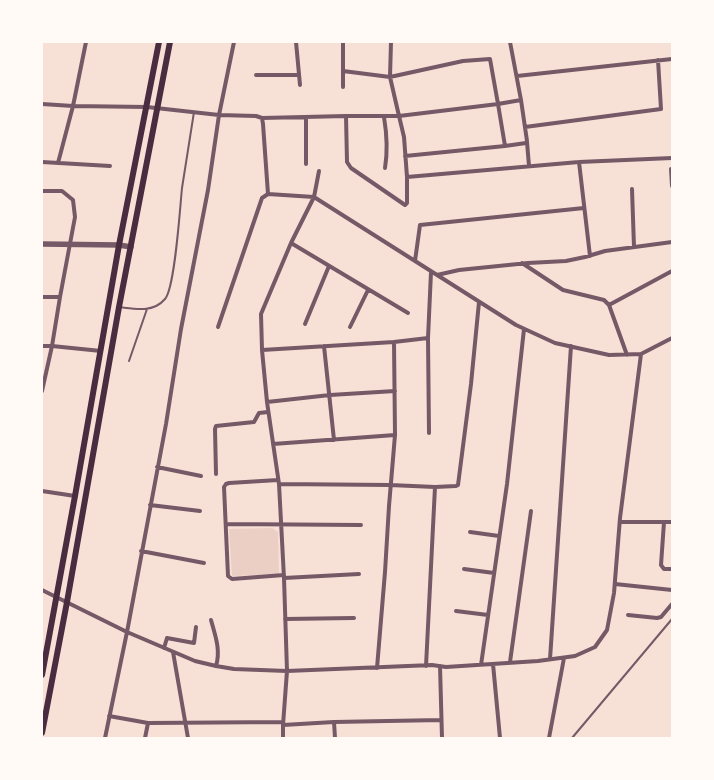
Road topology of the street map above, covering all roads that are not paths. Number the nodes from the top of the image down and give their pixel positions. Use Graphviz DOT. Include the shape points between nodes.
graph roads {
  1 [pos="86,42"];
  2 [pos="159,42"];
  3 [pos="170,42"];
  4 [pos="234,42"];
  5 [pos="296,42"];
  6 [pos="343,42"];
  7 [pos="390,42"];
  8 [pos="510,42"];
  9 [pos="672,59"];
  10 [pos="658,60"];
  11 [pos="343,72"];
  12 [pos="256,75"];
  13 [pos="299,75"];
  14 [pos="517,76"];
  15 [pos="390,77"];
  16 [pos="300,85"];
  17 [pos="343,87"];
  18 [pos="521,100"];
  19 [pos="42,104"];
  20 [pos="498,104"];
  21 [pos="73,106"];
  22 [pos="146,107"];
  23 [pos="158,108"];
  24 [pos="194,112"];
  25 [pos="219,115"];
  26 [pos="346,116"];
  27 [pos="399,116"];
  28 [pos="384,117"];
  29 [pos="262,118"];
  30 [pos="306,118"];
  31 [pos="525,127"];
  32 [pos="527,142"];
  33 [pos="505,146"];
  34 [pos="406,156"];
  35 [pos="672,158"];
  36 [pos="42,162"];
  37 [pos="579,162"];
  38 [pos="58,163"];
  39 [pos="306,164"];
  40 [pos="110,166"];
  41 [pos="529,166"];
  42 [pos="385,168"];
  43 [pos="671,169"];
  44 [pos="319,171"];
  45 [pos="407,177"];
  46 [pos="672,186"];
  47 [pos="632,189"];
  48 [pos="42,191"];
  49 [pos="268,194"];
  50 [pos="314,197"];
  51 [pos="584,208"];
  52 [pos="672,242"];
  53 [pos="291,243"];
  54 [pos="42,244"];
  55 [pos="70,245"];
  56 [pos="119,245"];
  57 [pos="131,247"];
  58 [pos="634,247"];
  59 [pos="590,256"];
  60 [pos="415,261"];
  61 [pos="522,263"];
  62 [pos="329,266"];
  63 [pos="672,271"];
  64 [pos="431,272"];
  65 [pos="437,275"];
  66 [pos="368,290"];
  67 [pos="42,297"];
  68 [pos="60,297"];
  69 [pos="479,302"];
  70 [pos="609,305"];
  71 [pos="119,307"];
  72 [pos="147,309"];
  73 [pos="408,313"];
  74 [pos="305,324"];
  75 [pos="218,327"];
  76 [pos="350,327"];
  77 [pos="524,328"];
  78 [pos="428,338"];
  79 [pos="672,338"];
  80 [pos="394,342"];
  81 [pos="42,346"];
  82 [pos="52,346"];
  83 [pos="324,346"];
  84 [pos="570,346"];
  85 [pos="262,350"];
  86 [pos="101,351"];
  87 [pos="641,354"];
  88 [pos="627,355"];
  89 [pos="129,361"];
  90 [pos="42,391"];
  91 [pos="395,391"];
  92 [pos="330,395"];
  93 [pos="267,402"];
  94 [pos="268,412"];
  95 [pos="429,434"];
  96 [pos="395,435"];
  97 [pos="334,440"];
  98 [pos="273,444"];
  99 [pos="157,467"];
  100 [pos="216,474"];
  101 [pos="201,476"];
  102 [pos="278,482"];
  103 [pos="390,485"];
  104 [pos="435,487"];
  105 [pos="42,491"];
  106 [pos="75,496"];
  107 [pos="150,505"];
  108 [pos="200,512"];
  109 [pos="531,512"];
  110 [pos="620,522"];
  111 [pos="664,522"];
  112 [pos="672,522"];
  113 [pos="226,524"];
  114 [pos="281,525"];
  115 [pos="361,525"];
  116 [pos="470,532"];
  117 [pos="500,536"];
  118 [pos="141,551"];
  119 [pos="204,563"];
  120 [pos="464,569"];
  121 [pos="672,570"];
  122 [pos="494,573"];
  123 [pos="360,574"];
  124 [pos="284,577"];
  125 [pos="615,584"];
  126 [pos="42,590"];
  127 [pos="672,590"];
  128 [pos="57,597"];
  129 [pos="67,602"];
  130 [pos="672,604"];
  131 [pos="456,611"];
  132 [pos="488,615"];
  133 [pos="628,615"];
  134 [pos="354,618"];
  135 [pos="285,619"];
  136 [pos="672,619"];
  137 [pos="211,620"];
  138 [pos="196,627"];
  139 [pos="127,632"];
  140 [pos="164,648"];
  141 [pos="173,652"];
  142 [pos="564,658"];
  143 [pos="550,659"];
  144 [pos="510,662"];
  145 [pos="493,664"];
  146 [pos="481,665"];
  147 [pos="216,666"];
  148 [pos="426,666"];
  149 [pos="440,666"];
  150 [pos="378,668"];
  151 [pos="287,671"];
  152 [pos="42,675"];
  153 [pos="109,716"];
  154 [pos="441,720"];
  155 [pos="185,722"];
  156 [pos="334,722"];
  157 [pos="148,723"];
  158 [pos="283,724"];
  159 [pos="42,733"];
  160 [pos="105,738"];
  161 [pos="145,738"];
  162 [pos="188,738"];
  163 [pos="283,738"];
  164 [pos="335,738"];
  165 [pos="442,738"];
  166 [pos="500,738"];
  167 [pos="549,738"];
  168 [pos="572,738"];
  1 -- 21 [label="street"];
  2 -- 22 [label="main road"];
  3 -- 23 [label="main road"];
  4 -- 25 [label="street"];
  5 -- 13 [label="street"];
  6 -- 11 [label="street"];
  7 -- 15 [label="street"];
  8 -- 14 [label="street"];
  9 -- 10 [label="street"];
  10 -- 14 [label="street"];
  10 -- 31 [label="street" via="661,109"];
  11 -- 15 [label="street"];
  11 -- 17 [label="street"];
  12 -- 13 [label="street"];
  13 -- 16 [label="street"];
  14 -- 18 [label="street"];
  15 -- 20 [label="street" via="463,61 490,59"];
  15 -- 27 [label="street"];
  18 -- 20 [label="street"];
  18 -- 31 [label="street"];
  19 -- 21 [label="street"];
  20 -- 27 [label="street"];
  20 -- 33 [label="street"];
  21 -- 22 [label="street"];
  21 -- 38 [label="street"];
  22 -- 23 [label="street"];
  22 -- 56 [label="main road"];
  23 -- 24 [label="street"];
  23 -- 57 [label="main road"];
  24 -- 25 [label="street"];
  24 -- 72 [label="lane" via="171,287 165,299"];
  25 -- 29 [label="street"];
  25 -- 99 [label="street" via="208,190"];
  26 -- 28 [label="street"];
  26 -- 30 [label="street"];
  26 -- 45 [label="street" via="347,162 350,168 405,204"];
  27 -- 28 [label="street"];
  27 -- 34 [label="street"];
  28 -- 42 [label="street" via="387,136"];
  29 -- 30 [label="street"];
  29 -- 49 [label="street"];
  30 -- 39 [label="street"];
  31 -- 32 [label="street"];
  32 -- 33 [label="street"];
  32 -- 41 [label="street"];
  33 -- 34 [label="street"];
  34 -- 45 [label="street"];
  35 -- 37 [label="street"];
  36 -- 38 [label="street"];
  37 -- 41 [label="street"];
  37 -- 51 [label="street"];
  38 -- 40 [label="street"];
  41 -- 45 [label="street"];
  43 -- 46 [label="street"];
  44 -- 50 [label="street"];
  47 -- 58 [label="street"];
  48 -- 55 [label="street" via="62,191 73,200 76,217"];
  49 -- 50 [label="street"];
  49 -- 75 [label="street" via="262,198"];
  50 -- 53 [label="street"];
  50 -- 60 [label="street"];
  51 -- 59 [label="street"];
  51 -- 60 [label="street" via="420,225"];
  52 -- 58 [label="street"];
  53 -- 62 [label="street"];
  53 -- 85 [label="street" via="261,314"];
  54 -- 55 [label="street"];
  55 -- 56 [label="street"];
  55 -- 68 [label="street"];
  56 -- 57 [label="street"];
  56 -- 86 [label="main road"];
  57 -- 71 [label="main road"];
  58 -- 59 [label="street"];
  59 -- 61 [label="street" via="566,261"];
  60 -- 64 [label="street"];
  61 -- 65 [label="street"];
  61 -- 70 [label="street" via="563,290 604,300"];
  62 -- 66 [label="street"];
  62 -- 74 [label="street"];
  63 -- 70 [label="street"];
  64 -- 65 [label="street"];
  64 -- 78 [label="street"];
  65 -- 69 [label="street"];
  66 -- 73 [label="street"];
  66 -- 76 [label="street"];
  67 -- 68 [label="street"];
  68 -- 82 [label="street"];
  69 -- 77 [label="street"];
  69 -- 104 [label="street" via="458,485"];
  70 -- 88 [label="street"];
  71 -- 72 [label="lane"];
  71 -- 129 [label="main road"];
  72 -- 89 [label="lane"];
  77 -- 84 [label="street" via="555,343"];
  77 -- 117 [label="street"];
  78 -- 80 [label="street"];
  78 -- 95 [label="street"];
  79 -- 87 [label="street"];
  80 -- 83 [label="street"];
  80 -- 91 [label="street"];
  81 -- 82 [label="street"];
  82 -- 86 [label="street"];
  82 -- 90 [label="street"];
  83 -- 85 [label="street"];
  83 -- 92 [label="street"];
  84 -- 88 [label="street" via="609,355"];
  84 -- 143 [label="street"];
  85 -- 93 [label="street"];
  86 -- 106 [label="main road"];
  87 -- 88 [label="street"];
  87 -- 110 [label="street"];
  91 -- 92 [label="street"];
  91 -- 96 [label="street"];
  92 -- 93 [label="street"];
  92 -- 97 [label="street"];
  93 -- 94 [label="street"];
  94 -- 98 [label="street"];
  94 -- 100 [label="street" via="259,413 254,422 216,426"];
  96 -- 97 [label="street"];
  96 -- 103 [label="street"];
  97 -- 98 [label="street"];
  98 -- 102 [label="street"];
  99 -- 101 [label="street"];
  99 -- 107 [label="street"];
  102 -- 103 [label="street"];
  102 -- 113 [label="street" via="226,484"];
  102 -- 114 [label="street"];
  103 -- 104 [label="street"];
  103 -- 150 [label="street"];
  104 -- 148 [label="street"];
  105 -- 106 [label="street"];
  106 -- 128 [label="main road"];
  107 -- 108 [label="street"];
  107 -- 118 [label="street"];
  109 -- 144 [label="street"];
  110 -- 111 [label="street"];
  110 -- 125 [label="street"];
  111 -- 112 [label="street"];
  111 -- 121 [label="street" via="661,565 664,569"];
  113 -- 114 [label="street"];
  113 -- 124 [label="street" via="230,578"];
  114 -- 115 [label="street"];
  114 -- 124 [label="street"];
  116 -- 117 [label="street"];
  117 -- 122 [label="street"];
  118 -- 119 [label="street"];
  118 -- 139 [label="street"];
  120 -- 122 [label="street"];
  122 -- 132 [label="street"];
  123 -- 124 [label="street"];
  124 -- 135 [label="street"];
  125 -- 127 [label="street"];
  125 -- 142 [label="street" via="607,630 595,647"];
  126 -- 128 [label="street"];
  128 -- 129 [label="street"];
  128 -- 152 [label="main road"];
  129 -- 139 [label="street"];
  129 -- 159 [label="main road"];
  130 -- 133 [label="street" via="658,618"];
  131 -- 132 [label="street"];
  132 -- 146 [label="street"];
  134 -- 135 [label="street"];
  135 -- 151 [label="street"];
  136 -- 168 [label="lane"];
  137 -- 147 [label="street" via="219,651"];
  138 -- 140 [label="street" via="194,643 167,638"];
  139 -- 140 [label="street"];
  139 -- 153 [label="street"];
  140 -- 141 [label="street"];
  141 -- 147 [label="street"];
  141 -- 155 [label="street"];
  142 -- 143 [label="street"];
  142 -- 167 [label="street"];
  143 -- 144 [label="street"];
  144 -- 145 [label="street"];
  145 -- 146 [label="street"];
  145 -- 166 [label="street"];
  146 -- 149 [label="street"];
  147 -- 151 [label="street"];
  148 -- 149 [label="street"];
  148 -- 150 [label="street"];
  149 -- 154 [label="street"];
  150 -- 151 [label="street"];
  151 -- 158 [label="street"];
  153 -- 157 [label="street"];
  153 -- 160 [label="street"];
  154 -- 156 [label="street"];
  154 -- 165 [label="street"];
  155 -- 157 [label="street"];
  155 -- 158 [label="street"];
  155 -- 162 [label="street"];
  156 -- 158 [label="street"];
  156 -- 164 [label="street"];
  157 -- 161 [label="street"];
  158 -- 163 [label="street"];
}
